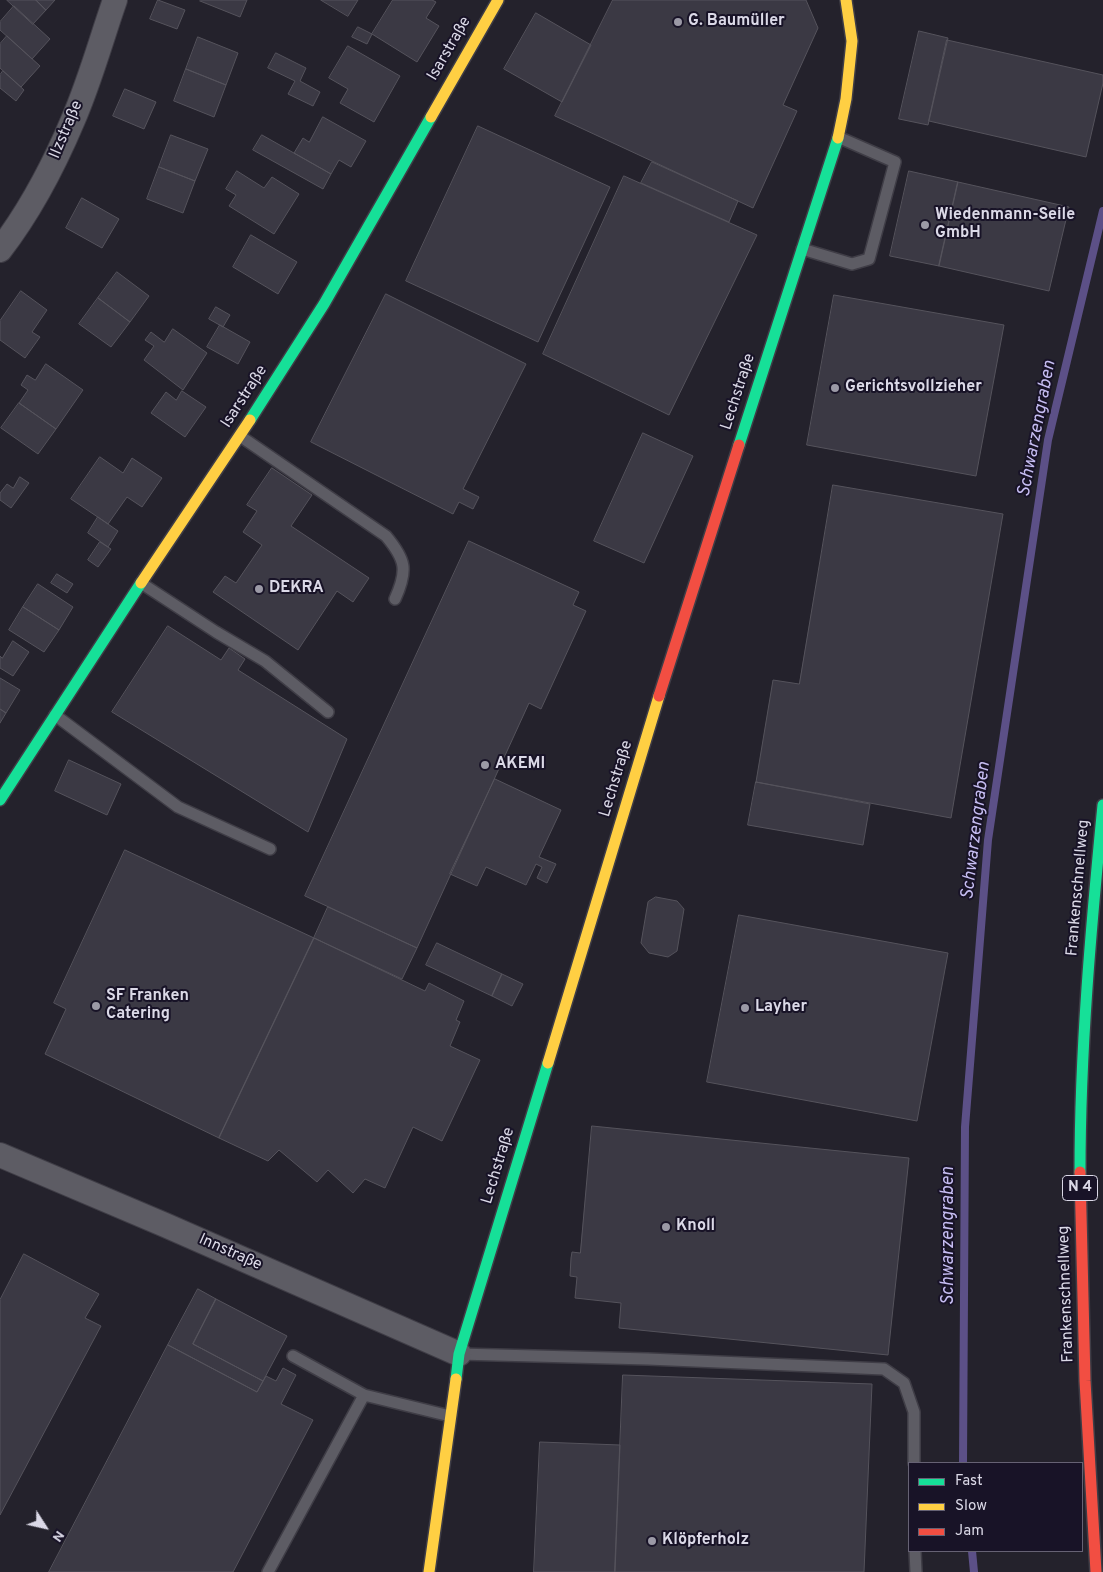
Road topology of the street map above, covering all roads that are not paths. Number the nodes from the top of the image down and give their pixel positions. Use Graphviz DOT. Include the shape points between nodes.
graph roads {
  1 [pos="115,0"];
  2 [pos="498,0"];
  3 [pos="846,0"];
  4 [pos="838,137"];
  5 [pos="802,249"];
  6 [pos="0,250"];
  7 [pos="240,436"];
  8 [pos="141,584"];
  9 [pos="395,599"];
  10 [pos="328,712"];
  11 [pos="55,715"];
  12 [pos="0,800"];
  13 [pos="1103,805"];
  14 [pos="270,849"];
  15 [pos="0,1155"];
  16 [pos="459,1354"];
  17 [pos="293,1356"];
  18 [pos="364,1395"];
  19 [pos="450,1416"];
  20 [pos="914,1462"];
  21 [pos="916,1552"];
  22 [pos="268,1572"];
  23 [pos="429,1572"];
  24 [pos="916,1572"];
  25 [pos="1096,1572"];
  1 -- 6 [label="street, Ilzstraße" via="74,120 46,178"];
  2 -- 7 [label="main road, Isarstraße" via="324,304"];
  3 -- 4 [label="main road, Lechstraße" via="852,42"];
  4 -- 5 [label="main road, Lechstraße"];
  4 -- 5 [label="lane" via="894,162 869,259 852,264"];
  5 -- 16 [label="main road, Lechstraße" via="665,677"];
  7 -- 8 [label="main road, Isarstraße"];
  7 -- 9 [label="lane" via="386,536 399,551 404,567 403,582"];
  8 -- 10 [label="lane" via="265,660"];
  8 -- 11 [label="main road, Isarstraße"];
  11 -- 12 [label="main road, Isarstraße"];
  11 -- 14 [label="lane" via="178,807"];
  13 -- 25 [label="main road, Frankenschnellweg / N 4" via="1090,936 1080,1189 1086,1406"];
  15 -- 16 [label="street, Innstraße"];
  16 -- 19 [label="main road, Lechstraße"];
  16 -- 20 [label="lane" via="884,1369 904,1383 914,1412"];
  17 -- 18 [label="lane"];
  18 -- 19 [label="lane"];
  18 -- 22 [label="lane"];
  19 -- 23 [label="main road, Lechstraße"];
  21 -- 24 [label="lane"];
}
